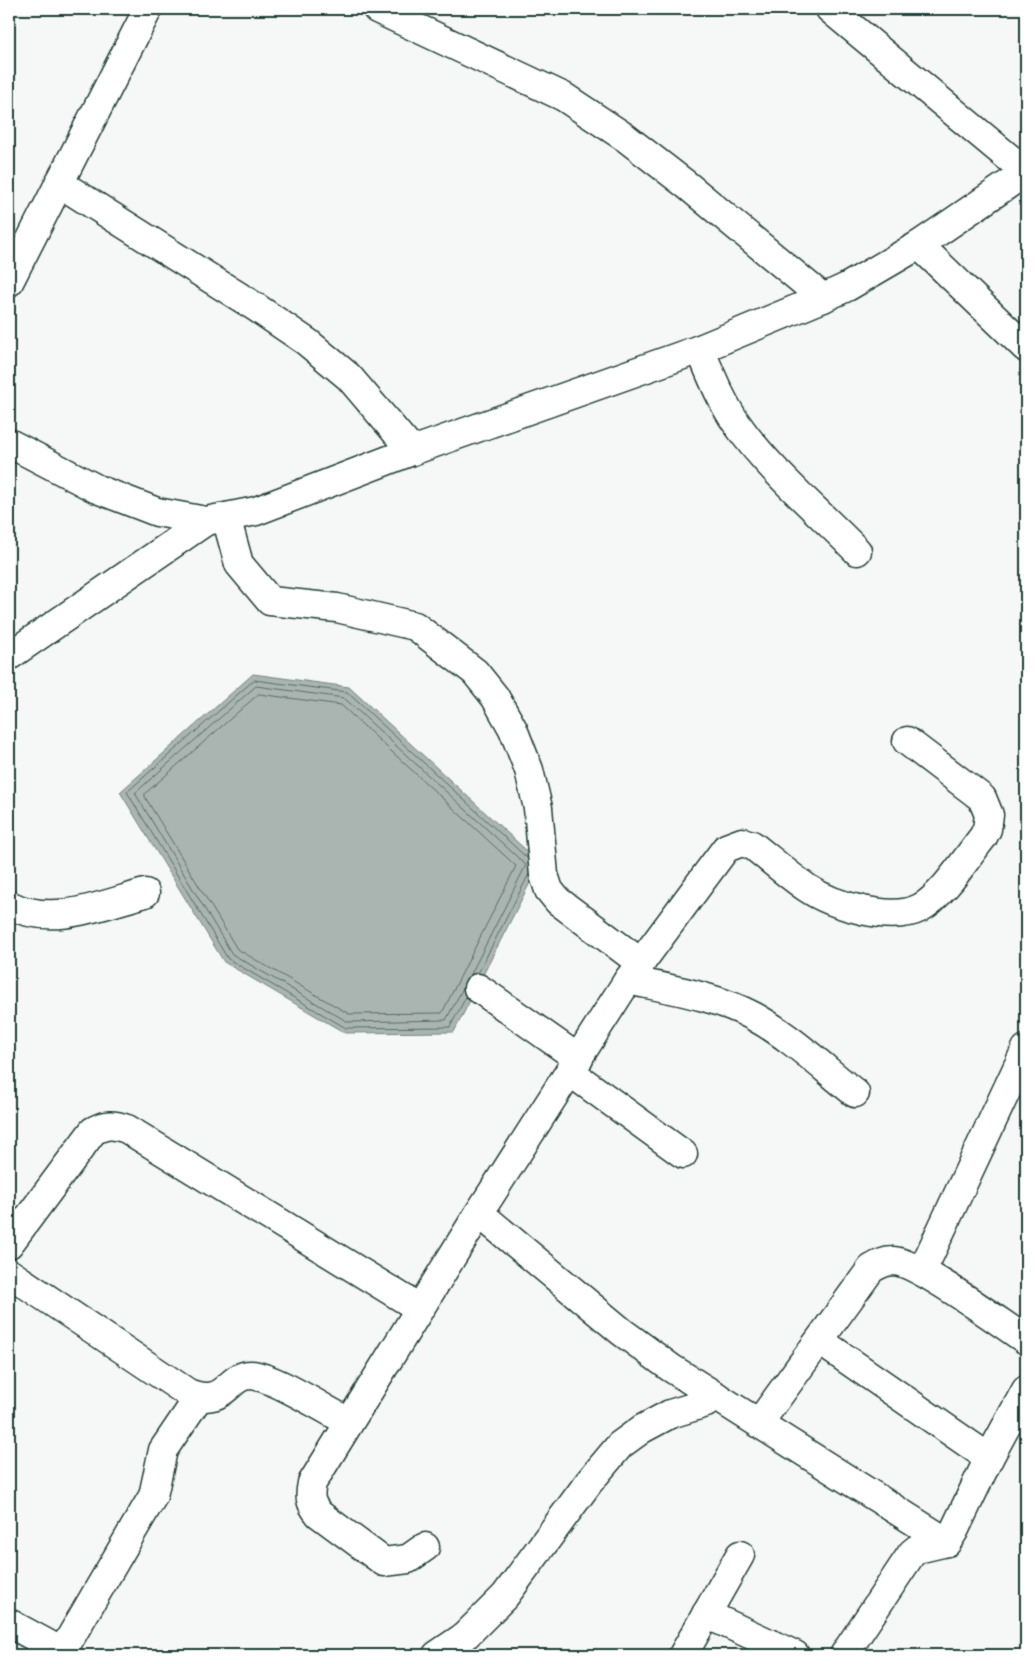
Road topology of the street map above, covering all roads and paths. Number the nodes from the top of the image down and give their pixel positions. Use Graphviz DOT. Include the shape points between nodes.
graph roads {
  1 [pos="148,9"];
  2 [pos="377,9"];
  3 [pos="830,9"];
  4 [pos="1026,172"];
  5 [pos="59,183"];
  6 [pos="919,245"];
  7 [pos="9,282"];
  8 [pos="824,298"];
  9 [pos="1026,348"];
  10 [pos="700,349"];
  11 [pos="12,451"];
  12 [pos="412,451"];
  13 [pos="216,519"];
  14 [pos="857,551"];
  15 [pos="9,656"];
  16 [pos="906,741"];
  17 [pos="145,892"];
  18 [pos="9,904"];
  19 [pos="635,972"];
  20 [pos="478,988"];
  21 [pos="1026,1049"];
  22 [pos="574,1065"];
  23 [pos="855,1093"];
  24 [pos="683,1154"];
  25 [pos="479,1213"];
  26 [pos="9,1244"];
  27 [pos="922,1271"];
  28 [pos="9,1273"];
  29 [pos="419,1308"];
  30 [pos="820,1340"];
  31 [pos="1026,1340"];
  32 [pos="1026,1390"];
  33 [pos="716,1396"];
  34 [pos="199,1397"];
  35 [pos="349,1422"];
  36 [pos="759,1423"];
  37 [pos="989,1458"];
  38 [pos="947,1542"];
  39 [pos="425,1547"];
  40 [pos="740,1555"];
  41 [pos="706,1614"];
  42 [pos="9,1622"];
  43 [pos="65,1654"];
  44 [pos="437,1655"];
  45 [pos="683,1655"];
  46 [pos="795,1655"];
  47 [pos="844,1655"];
  1 -- 5 [label="street"];
  2 -- 8 [label="street" via="564,97 626,138"];
  3 -- 4 [label="street"];
  4 -- 6 [label="street"];
  5 -- 7 [label="street"];
  5 -- 12 [label="street" via="307,342 349,377"];
  6 -- 8 [label="street"];
  6 -- 9 [label="street"];
  8 -- 10 [label="street"];
  10 -- 12 [label="street"];
  10 -- 14 [label="street" via="722,399 738,424 763,456"];
  11 -- 13 [label="street" via="157,512"];
  12 -- 13 [label="street" via="256,511"];
  13 -- 15 [label="street"];
  13 -- 19 [label="street" via="239,564 270,601 337,608 416,626 476,672 495,696 513,729 529,770 538,808 544,875 549,890"];
  16 -- 19 [label="street" via="982,798 990,815 983,837 936,896 921,908 904,914 853,907 808,889 752,845 734,843 717,857"];
  17 -- 18 [label="street" via="61,915 22,911"];
  19 -- 22 [label="street"];
  19 -- 23 [label="street" via="752,1016 772,1027"];
  20 -- 22 [label="street"];
  21 -- 27 [label="street"];
  22 -- 24 [label="street"];
  22 -- 25 [label="street"];
  25 -- 29 [label="street"];
  25 -- 33 [label="street" via="622,1332"];
  26 -- 29 [label="street" via="93,1131 115,1124"];
  27 -- 30 [label="street" via="894,1261 876,1266"];
  27 -- 31 [label="street"];
  28 -- 34 [label="street" via="188,1393"];
  29 -- 35 [label="street"];
  30 -- 36 [label="street"];
  30 -- 37 [label="street"];
  32 -- 37 [label="street"];
  33 -- 36 [label="street"];
  33 -- 44 [label="street" via="706,1403 670,1414 620,1445 505,1596 465,1636"];
  34 -- 35 [label="street" via="221,1394 243,1377 251,1375 270,1380"];
  34 -- 43 [label="street" via="163,1450 153,1496"];
  35 -- 39 [label="street" via="312,1483 309,1494 312,1505 319,1514 384,1562 408,1559"];
  36 -- 38 [label="street"];
  37 -- 38 [label="street"];
  38 -- 47 [label="street" via="912,1553"];
  40 -- 41 [label="street"];
  41 -- 45 [label="street"];
  41 -- 46 [label="street"];
  42 -- 43 [label="street"];
}
